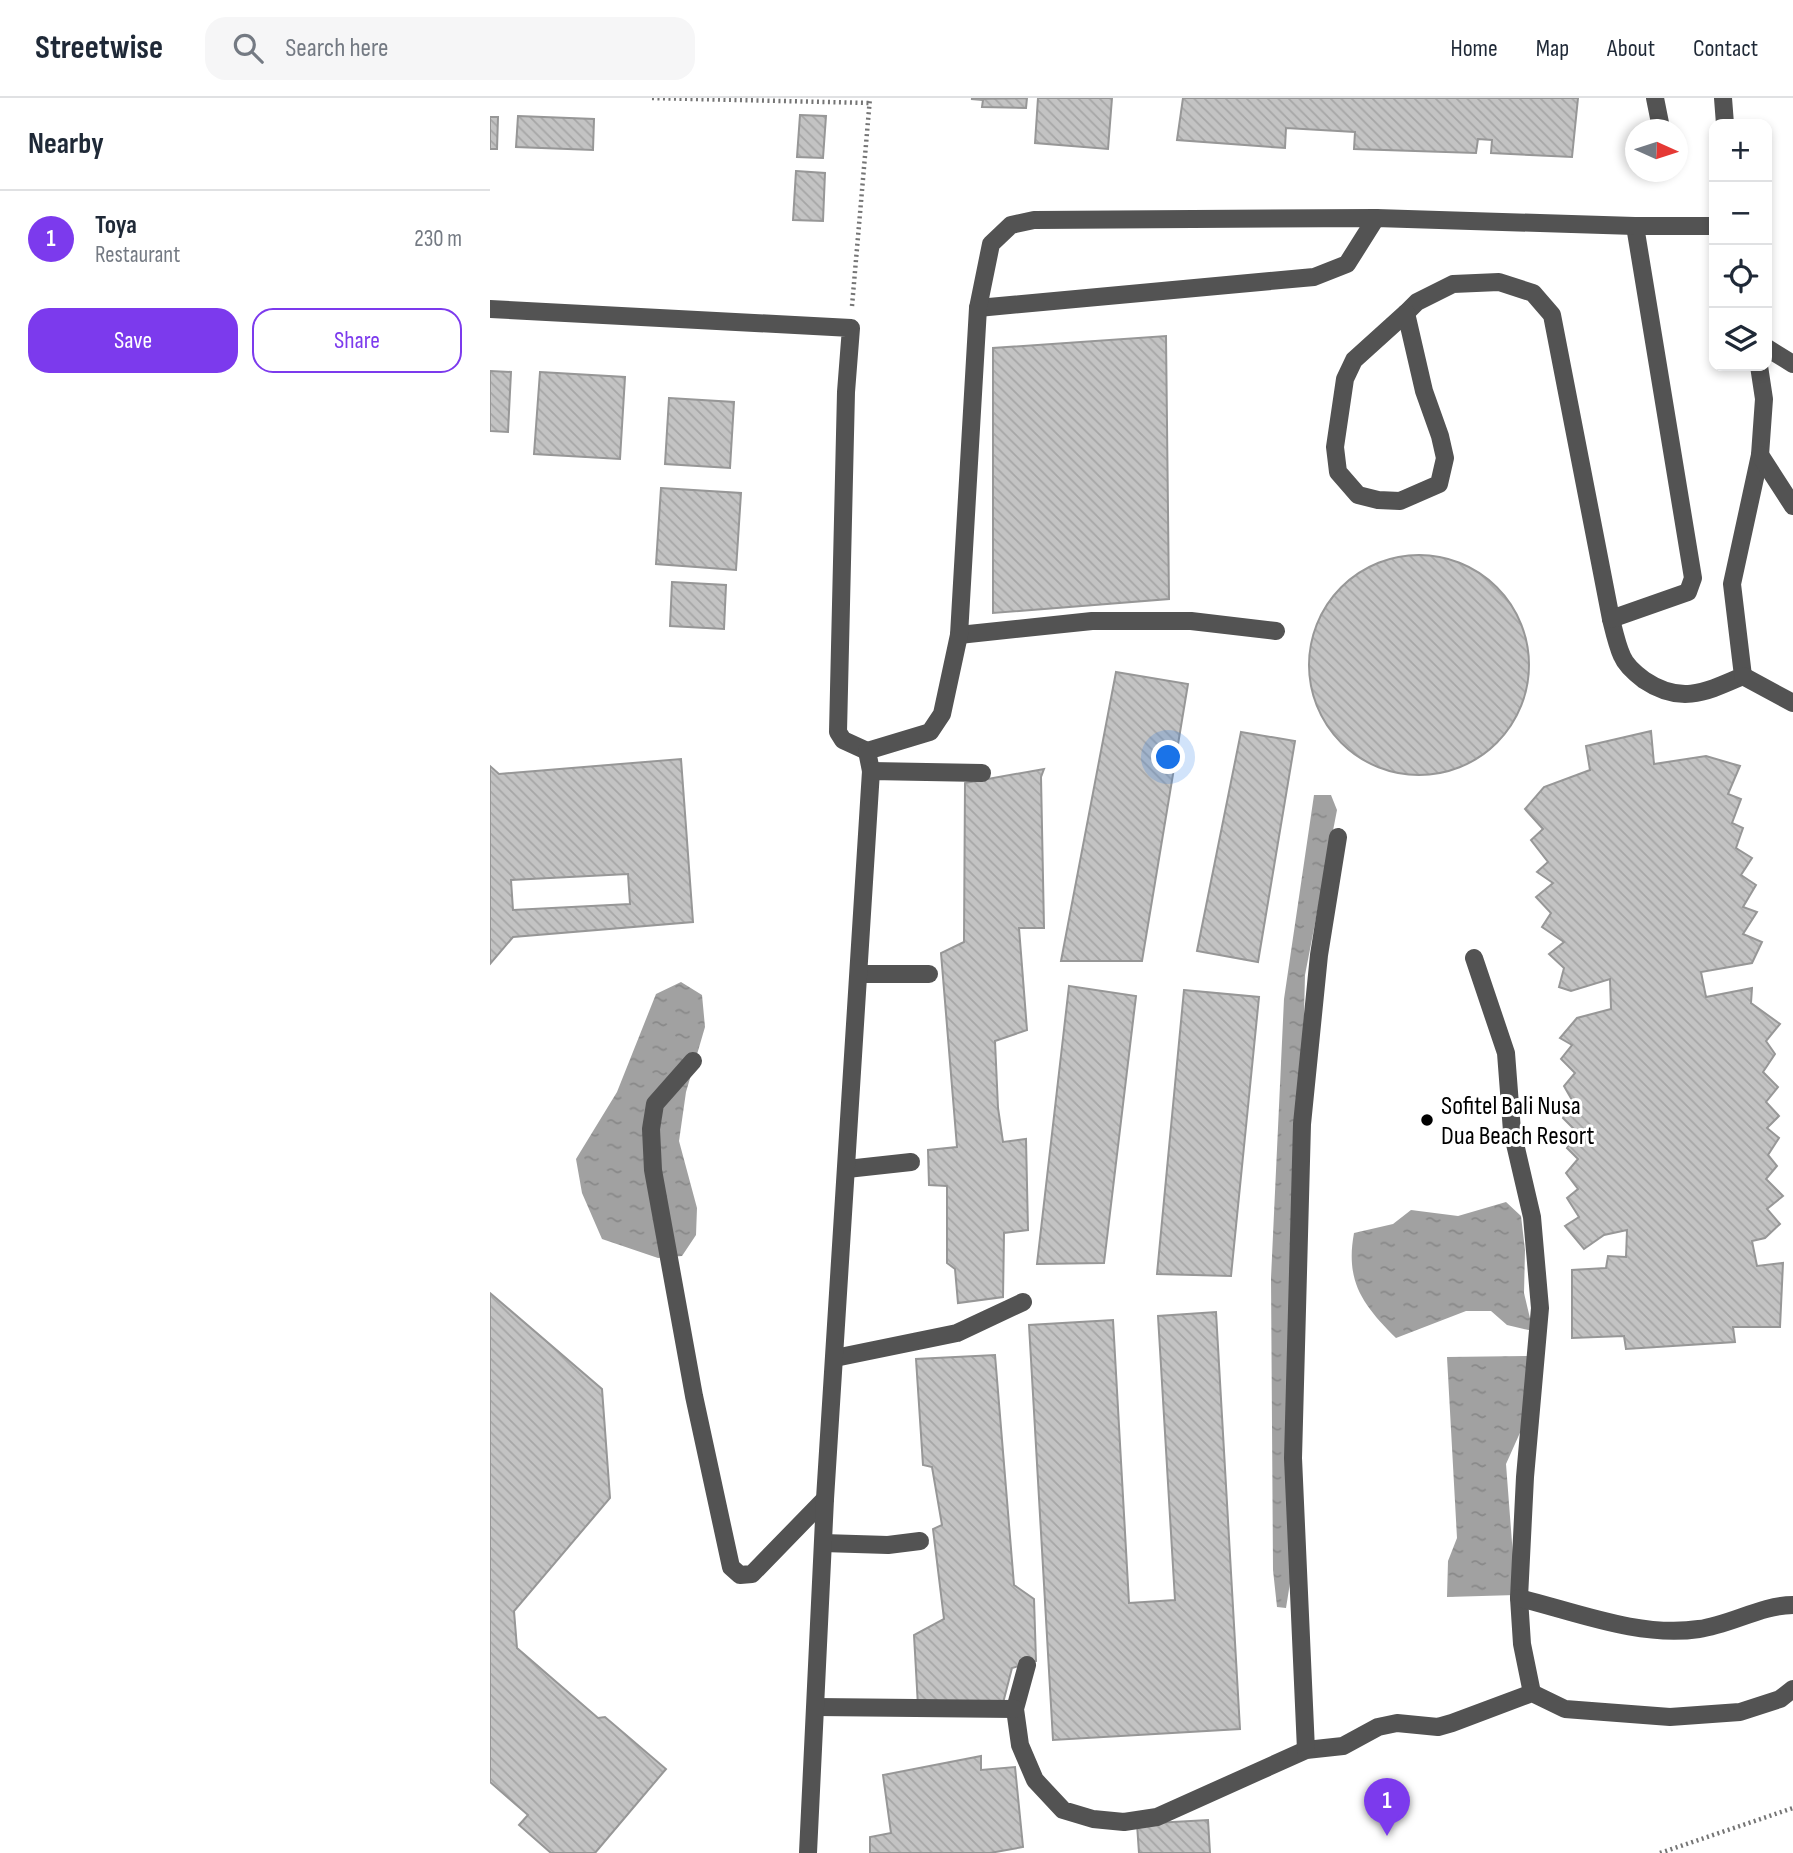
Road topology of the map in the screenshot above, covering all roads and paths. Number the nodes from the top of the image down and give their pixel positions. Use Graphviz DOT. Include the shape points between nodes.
graph roads {
  1 [pos="652,98"];
  2 [pos="1655,98"];
  3 [pos="1723,98"];
  4 [pos="870,100"];
  5 [pos="1659,119"];
  6 [pos="1725,119"];
  7 [pos="1376,218"];
  8 [pos="1634,226"];
  9 [pos="1709,226"];
  10 [pos="978,308"];
  11 [pos="490,309"];
  12 [pos="1406,313"];
  13 [pos="850,328"];
  14 [pos="1772,351"];
  15 [pos="1793,365"];
  16 [pos="1760,371"];
  17 [pos="1760,455"];
  18 [pos="1793,506"];
  19 [pos="1611,619"];
  20 [pos="1276,631"];
  21 [pos="959,635"];
  22 [pos="1743,676"];
  23 [pos="1793,703"];
  24 [pos="866,751"];
  25 [pos="871,771"];
  26 [pos="982,773"];
  27 [pos="1338,836"];
  28 [pos="1475,958"];
  29 [pos="859,974"];
  30 [pos="929,974"];
  31 [pos="692,1061"];
  32 [pos="911,1162"];
  33 [pos="847,1169"];
  34 [pos="1023,1302"];
  35 [pos="835,1358"];
  36 [pos="825,1499"];
  37 [pos="920,1541"];
  38 [pos="823,1542"];
  39 [pos="1519,1598"];
  40 [pos="1793,1605"];
  41 [pos="1027,1665"];
  42 [pos="1793,1689"];
  43 [pos="1532,1693"];
  44 [pos="816,1707"];
  45 [pos="1015,1709"];
  46 [pos="1307,1749"];
  47 [pos="1793,1808"];
  48 [pos="808,1853"];
  49 [pos="1660,1853"];
  1 -- 4 [label="path"];
  2 -- 5 [label="lane"];
  3 -- 6 [label="lane"];
  4 -- 13 [label="path"];
  7 -- 8 [label="lane"];
  7 -- 10 [label="lane" via="1347,264 1314,276"];
  7 -- 10 [label="lane" via="1011,225 991,244"];
  8 -- 9 [label="lane"];
  8 -- 19 [label="lane" via="1693,578 1688,592"];
  10 -- 21 [label="lane"];
  11 -- 13 [label="lane"];
  12 -- 12 [label="lane" via="1445,458 1439,484 1401,501 1378,500 1358,495 1338,472 1335,447 1345,379 1354,360"];
  12 -- 19 [label="lane" via="1417,302 1453,284 1499,282 1533,293 1552,315"];
  13 -- 24 [label="lane" via="838,732 843,740"];
  14 -- 15 [label="lane"];
  16 -- 17 [label="lane" via="1764,399"];
  17 -- 18 [label="lane"];
  17 -- 22 [label="lane" via="1732,584"];
  19 -- 22 [label="lane" via="1622,659 1657,689 1686,696"];
  20 -- 21 [label="lane" via="1191,621 1093,621"];
  21 -- 24 [label="lane" via="942,714 930,732"];
  22 -- 23 [label="lane"];
  24 -- 25 [label="lane"];
  25 -- 26 [label="lane"];
  25 -- 29 [label="lane"];
  27 -- 46 [label="lane" via="1319,955 1302,1124 1293,1458"];
  28 -- 39 [label="lane" via="1506,1053 1512,1131 1532,1217 1540,1308"];
  29 -- 30 [label="lane"];
  29 -- 33 [label="lane"];
  31 -- 36 [label="lane" via="655,1104 653,1170 731,1567 740,1575 752,1574"];
  32 -- 33 [label="lane"];
  33 -- 35 [label="lane"];
  34 -- 35 [label="lane" via="957,1333"];
  35 -- 36 [label="lane"];
  36 -- 38 [label="lane"];
  37 -- 38 [label="lane" via="888,1545"];
  38 -- 44 [label="lane"];
  39 -- 40 [label="lane" via="1642,1629 1675,1632"];
  39 -- 43 [label="lane"];
  41 -- 45 [label="lane"];
  42 -- 43 [label="lane" via="1780,1699 1740,1712 1670,1717 1565,1709"];
  43 -- 46 [label="lane" via="1438,1727 1397,1723 1378,1727 1343,1746"];
  44 -- 45 [label="lane"];
  44 -- 48 [label="lane"];
  45 -- 46 [label="lane" via="1020,1745 1035,1780 1063,1810 1093,1819 1124,1822 1157,1817"];
  47 -- 49 [label="path"];
}
